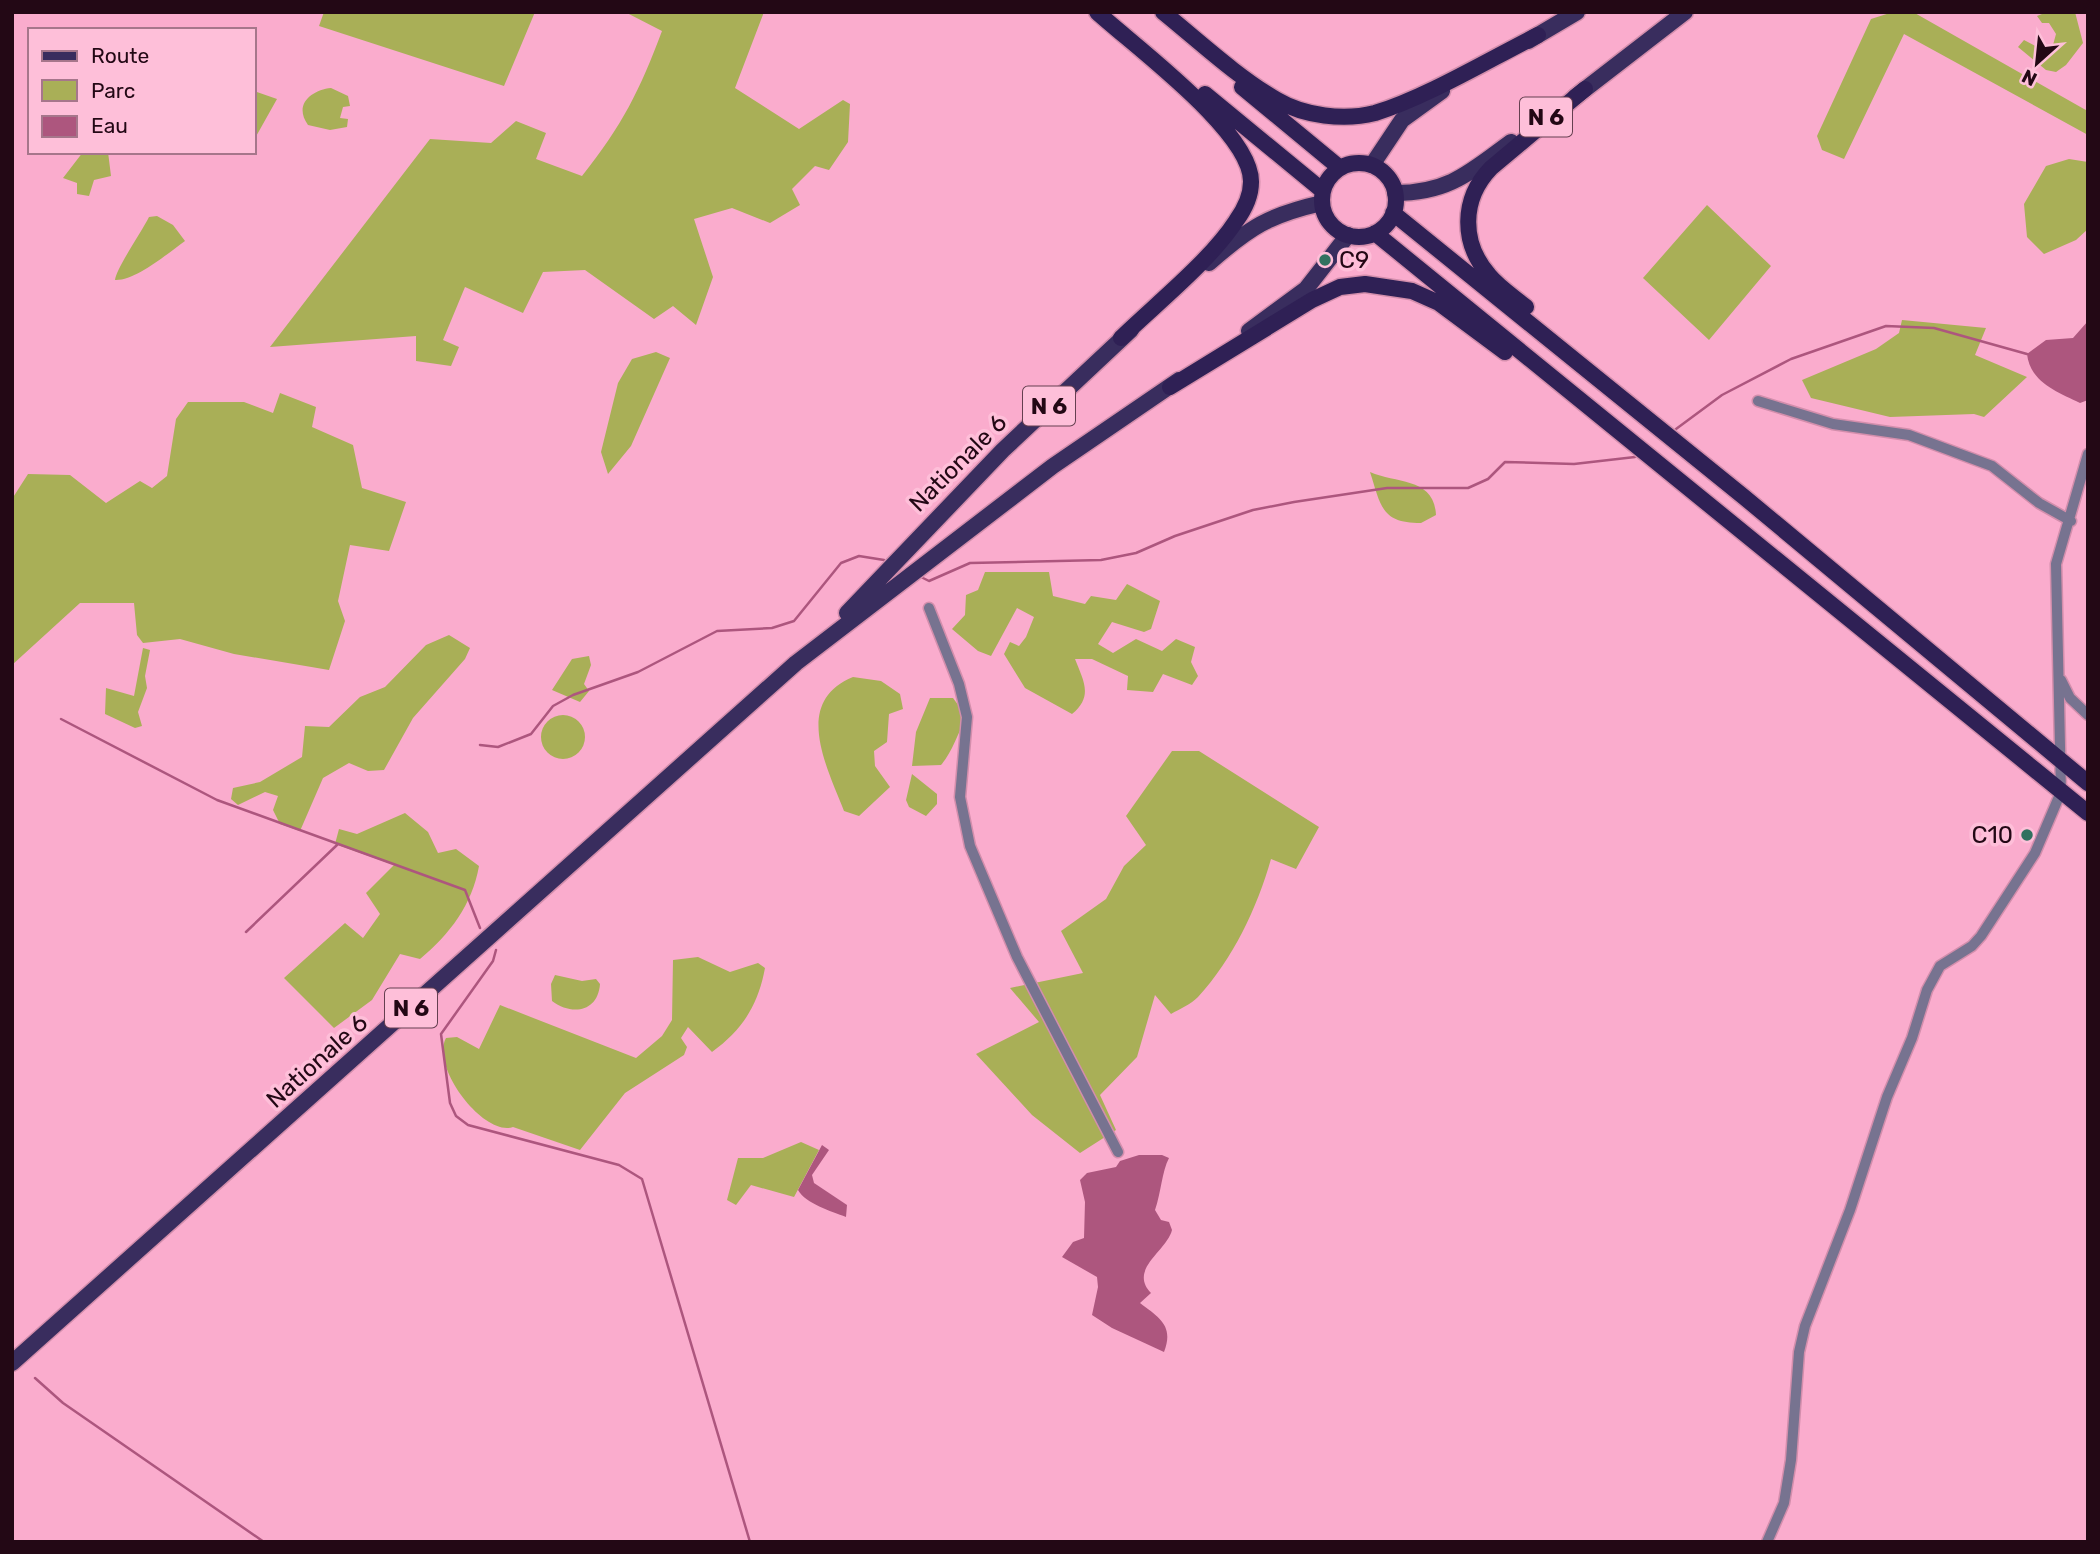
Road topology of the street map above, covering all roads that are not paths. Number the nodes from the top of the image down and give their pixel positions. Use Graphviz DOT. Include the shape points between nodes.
graph roads {
  1 [pos="1097,12"];
  2 [pos="1105,12"];
  3 [pos="1150,12"];
  4 [pos="1163,12"];
  5 [pos="1577,12"];
  6 [pos="1685,12"];
  7 [pos="1538,35"];
  8 [pos="1585,89"];
  9 [pos="1372,165"];
  10 [pos="1340,168"];
  11 [pos="1395,193"];
  12 [pos="1322,197"];
  13 [pos="1393,213"];
  14 [pos="1375,233"];
  15 [pos="1348,235"];
  16 [pos="1121,338"];
  17 [pos="1170,387"];
  18 [pos="1758,401"];
  19 [pos="2088,454"];
  20 [pos="1744,497"];
  21 [pos="1724,516"];
  22 [pos="2071,521"];
  23 [pos="929,608"];
  24 [pos="809,652"];
  25 [pos="2061,680"];
  26 [pos="2088,715"];
  27 [pos="2060,761"];
  28 [pos="2088,783"];
  29 [pos="2061,792"];
  30 [pos="2088,813"];
  31 [pos="1118,1152"];
  32 [pos="12,1363"];
  33 [pos="1767,1542"];
  1 -- 16 [label="highway" via="1233,136 1246,159 1251,181 1247,201 1220,242"];
  2 -- 12 [label="highway"];
  3 -- 10 [label="highway"];
  4 -- 7 [label="highway" via="1278,101 1326,116 1373,113 1398,104"];
  5 -- 7 [label="main road"];
  6 -- 8 [label="main road, N 6"];
  7 -- 9 [label="main road" via="1402,120"];
  8 -- 11 [label="main road, N 6" via="1452,184"];
  8 -- 20 [label="highway" via="1479,180 1468,212 1468,236 1489,276"];
  9 -- 10 [label="highway"];
  9 -- 11 [label="highway" via="1383,172"];
  10 -- 12 [label="highway" via="1332,174"];
  11 -- 13 [label="highway"];
  12 -- 15 [label="highway" via="1330,223"];
  12 -- 16 [label="main road, Nationale 6 / N 6" via="1252,227"];
  13 -- 14 [label="highway"];
  13 -- 20 [label="highway"];
  14 -- 15 [label="highway"];
  14 -- 21 [label="highway"];
  15 -- 17 [label="main road, Nationale 6 / N 6" via="1306,289"];
  16 -- 24 [label="main road, Nationale 6 / N 6" via="994,458"];
  17 -- 21 [label="highway" via="1312,300 1340,287 1387,285 1439,303"];
  17 -- 24 [label="main road, Nationale 6 / N 6" via="1053,466"];
  18 -- 22 [label="street" via="1833,424 1909,435 1992,466 2039,503"];
  19 -- 22 [label="street"];
  20 -- 27 [label="highway"];
  21 -- 29 [label="highway"];
  22 -- 25 [label="street" via="2056,564"];
  23 -- 31 [label="street" via="967,717 960,797 970,846 1017,957"];
  24 -- 32 [label="main road, Nationale 6 / N 6"];
  25 -- 26 [label="street" via="2070,698"];
  25 -- 27 [label="street"];
  27 -- 28 [label="highway"];
  27 -- 29 [label="street"];
  29 -- 30 [label="highway"];
  29 -- 33 [label="street" via="2026,867 1981,936 1940,966 1918,1012 1805,1325 1784,1503"];
}
